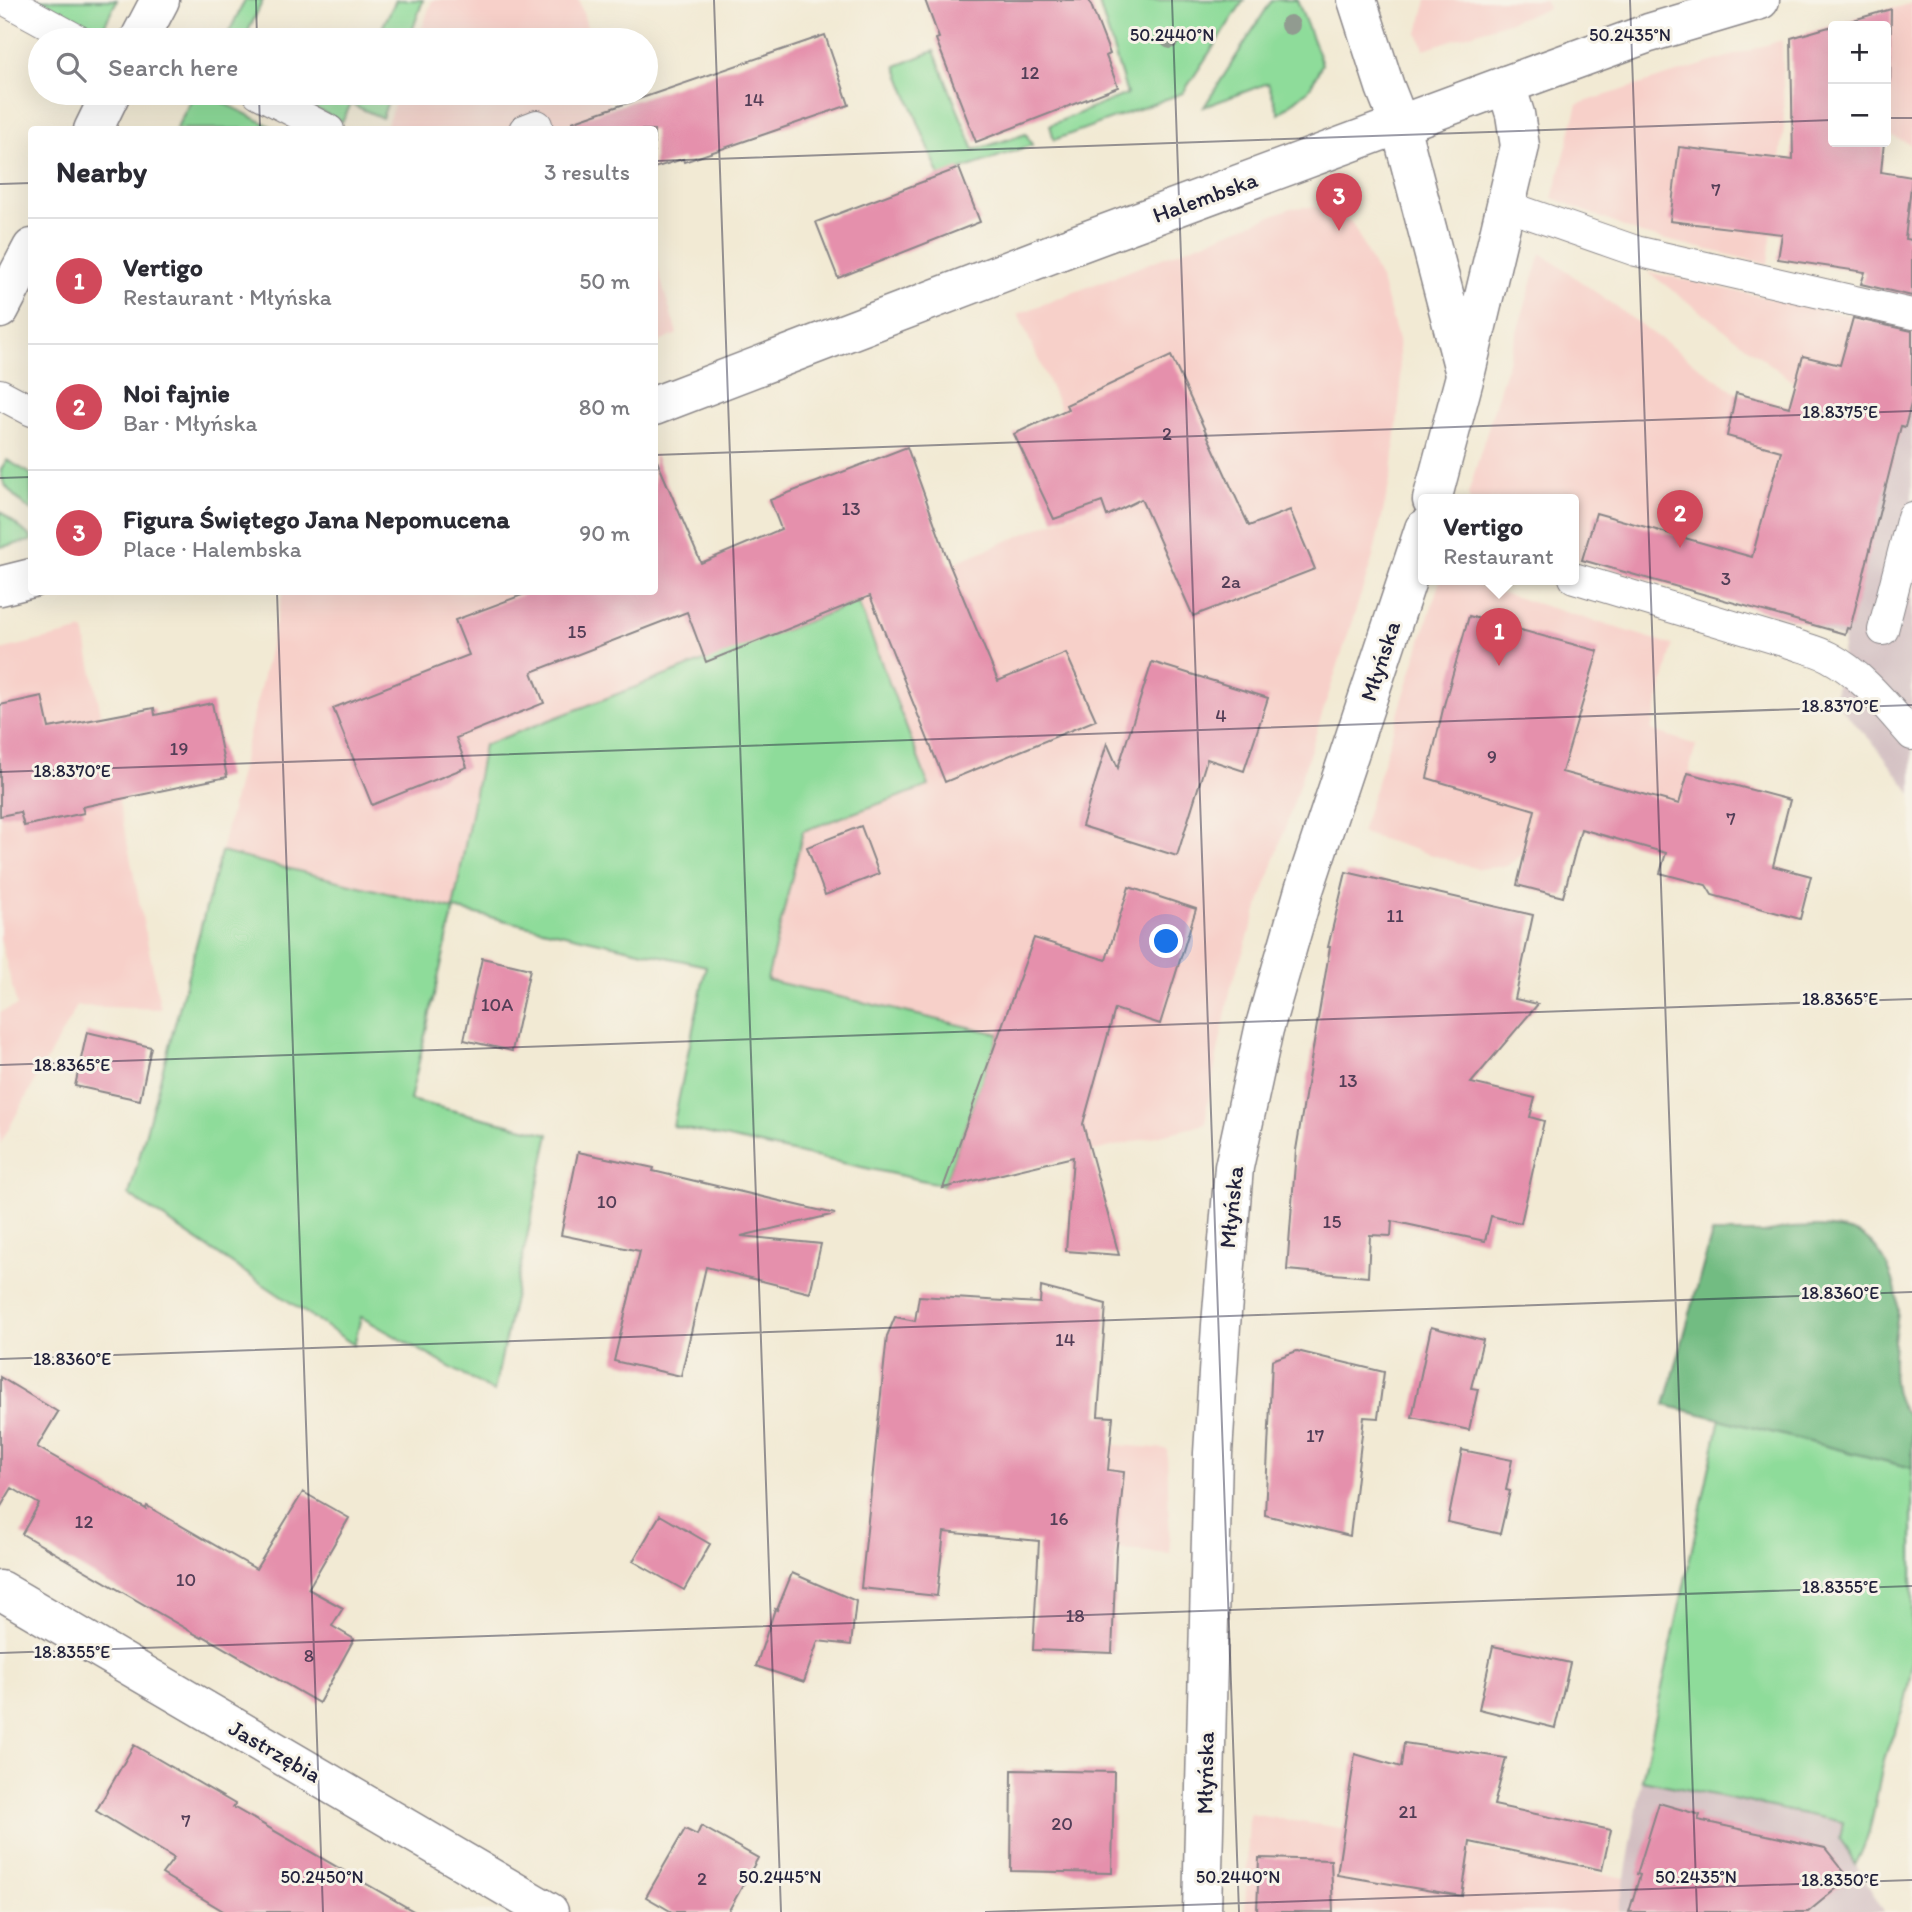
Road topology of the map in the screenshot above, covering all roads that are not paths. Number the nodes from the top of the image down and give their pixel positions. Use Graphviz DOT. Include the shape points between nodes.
graph roads {
  1 [pos="5,0"];
  2 [pos="1357,0"];
  3 [pos="1760,0"];
  4 [pos="56,28"];
  5 [pos="1506,85"];
  6 [pos="105,105"];
  7 [pos="281,105"];
  8 [pos="1400,125"];
  9 [pos="95,126"];
  10 [pos="321,126"];
  11 [pos="1507,206"];
  12 [pos="28,256"];
  13 [pos="0,309"];
  14 [pos="1912,314"];
  15 [pos="1465,376"];
  16 [pos="0,394"];
  17 [pos="658,404"];
  18 [pos="28,409"];
  19 [pos="1434,494"];
  20 [pos="1912,517"];
  21 [pos="1418,549"];
  22 [pos="28,579"];
  23 [pos="1579,580"];
  24 [pos="0,586"];
  25 [pos="1883,630"];
  26 [pos="1912,735"];
  27 [pos="0,1590"];
  28 [pos="550,1912"];
  29 [pos="1202,1912"];
  1 -- 4 [label="lane"];
  2 -- 8 [label="street"];
  3 -- 5 [label="street, Halembska" via="1649,33"];
  5 -- 8 [label="street, Halembska"];
  5 -- 11 [label="street" via="1520,146"];
  6 -- 9 [label="street"];
  7 -- 10 [label="lane"];
  8 -- 15 [label="street"];
  8 -- 17 [label="street, Halembska"];
  11 -- 14 [label="lane" via="1636,251"];
  11 -- 15 [label="street"];
  12 -- 13 [label="street"];
  15 -- 19 [label="street"];
  16 -- 18 [label="lane"];
  20 -- 25 [label="lane"];
  21 -- 29 [label="street, Młyńska" via="1304,890 1264,1030 1234,1167 1213,1453"];
  22 -- 24 [label="street"];
  23 -- 26 [label="lane" via="1828,656 1875,693"];
  27 -- 28 [label="street, Jastrzębia"];
}
